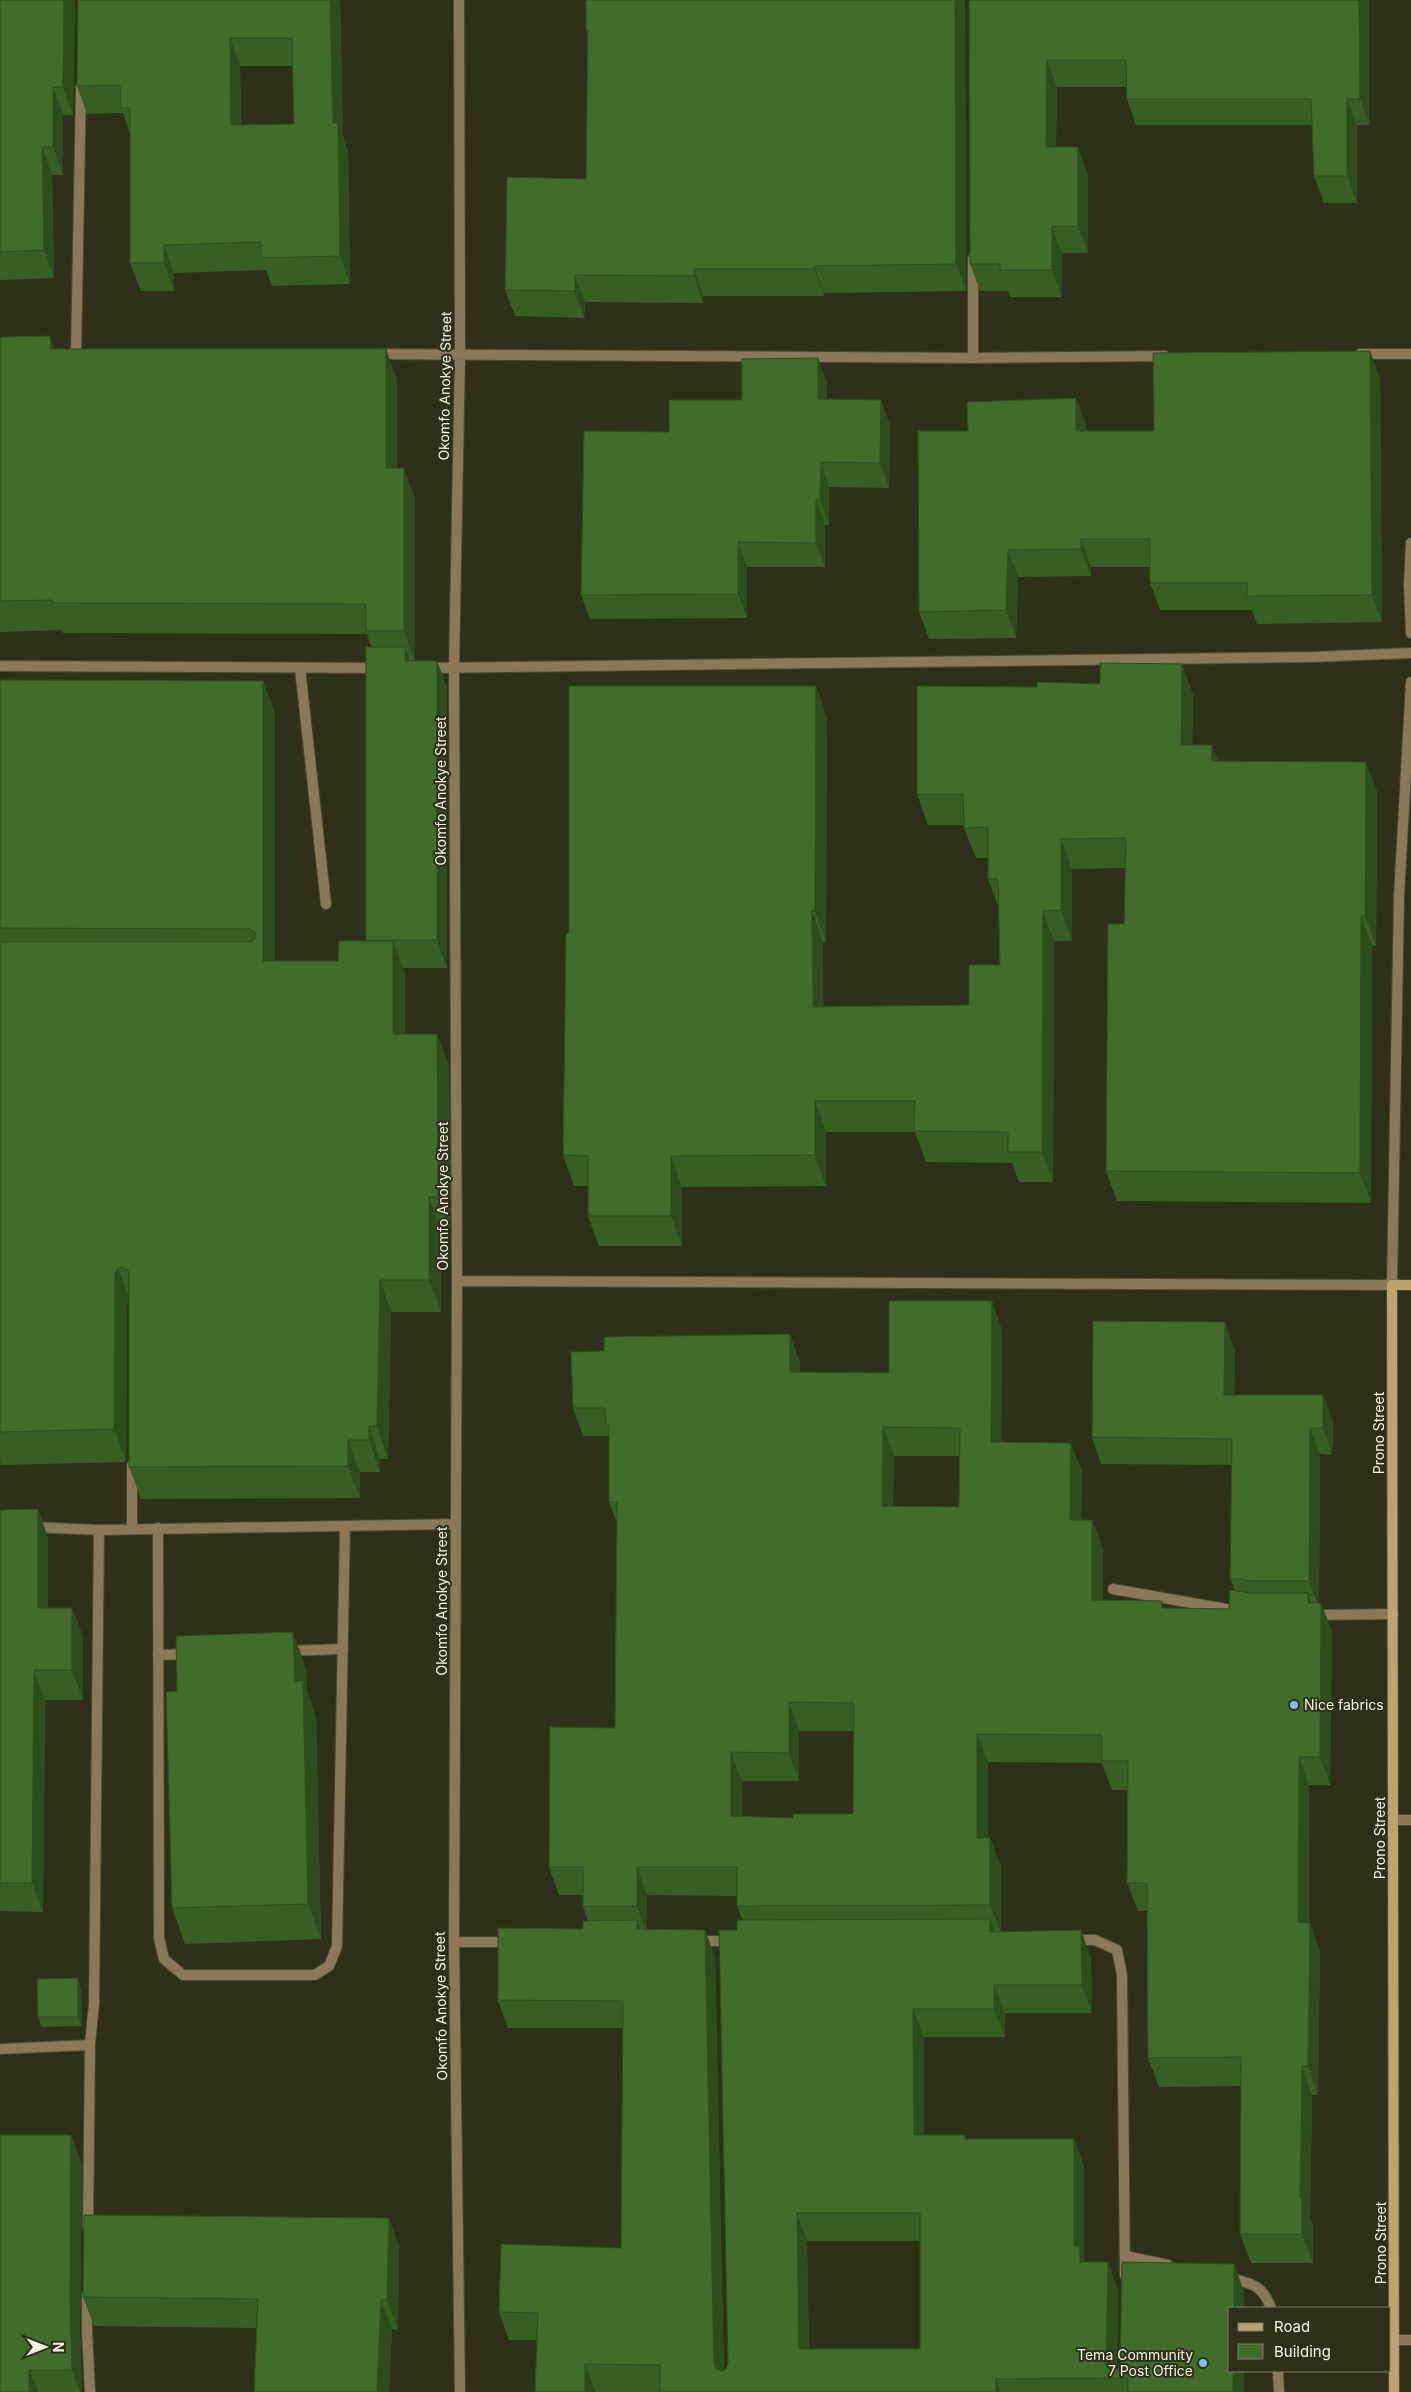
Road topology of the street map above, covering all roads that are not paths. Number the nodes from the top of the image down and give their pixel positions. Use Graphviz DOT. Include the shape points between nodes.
graph roads {
  1 [pos="459,0"];
  2 [pos="82,74"];
  3 [pos="973,249"];
  4 [pos="362,354"];
  5 [pos="460,354"];
  6 [pos="1351,354"];
  7 [pos="1411,354"];
  8 [pos="76,356"];
  9 [pos="1172,356"];
  10 [pos="973,358"];
  11 [pos="1411,543"];
  12 [pos="1411,633"];
  13 [pos="1411,653"];
  14 [pos="0,666"];
  15 [pos="300,668"];
  16 [pos="387,668"];
  17 [pos="416,668"];
  18 [pos="454,668"];
  19 [pos="1411,682"];
  20 [pos="1399,896"];
  21 [pos="1411,897"];
  22 [pos="326,904"];
  23 [pos="457,1281"];
  24 [pos="1392,1285"];
  25 [pos="1411,1285"];
  26 [pos="132,1452"];
  27 [pos="456,1524"];
  28 [pos="345,1526"];
  29 [pos="20,1527"];
  30 [pos="158,1528"];
  31 [pos="132,1529"];
  32 [pos="99,1530"];
  33 [pos="1113,1589"];
  34 [pos="1251,1613"];
  35 [pos="1393,1614"];
  36 [pos="1307,1616"];
  37 [pos="343,1649"];
  38 [pos="275,1651"];
  39 [pos="197,1654"];
  40 [pos="158,1655"];
  41 [pos="1394,1820"];
  42 [pos="1411,1820"];
  43 [pos="1066,1940"];
  44 [pos="692,1941"];
  45 [pos="741,1941"];
  46 [pos="454,1942"];
  47 [pos="523,1942"];
  48 [pos="90,2045"];
  49 [pos="0,2049"];
  50 [pos="88,2242"];
  51 [pos="1126,2256"];
  52 [pos="1180,2268"];
  53 [pos="1217,2276"];
  54 [pos="87,2282"];
  55 [pos="1125,2286"];
  56 [pos="1272,2307"];
  57 [pos="1394,2340"];
  58 [pos="1411,2340"];
  59 [pos="1278,2372"];
  60 [pos="90,2392"];
  61 [pos="460,2392"];
  62 [pos="1279,2392"];
  63 [pos="1394,2392"];
  1 -- 5 [label="street, Okomfo Anokye Street"];
  2 -- 8 [label="street"];
  3 -- 10 [label="street"];
  4 -- 5 [label="street"];
  5 -- 10 [label="street"];
  5 -- 18 [label="street, Okomfo Anokye Street"];
  6 -- 7 [label="street"];
  9 -- 10 [label="street"];
  11 -- 12 [label="street"];
  13 -- 18 [label="street"];
  14 -- 15 [label="street"];
  15 -- 16 [label="street"];
  15 -- 22 [label="street"];
  17 -- 18 [label="street"];
  18 -- 23 [label="street, Okomfo Anokye Street"];
  19 -- 20 [label="street"];
  20 -- 21 [label="street"];
  20 -- 24 [label="street"];
  23 -- 24 [label="street"];
  23 -- 27 [label="street, Okomfo Anokye Street"];
  24 -- 25 [label="street"];
  24 -- 35 [label="street, Prono Street"];
  26 -- 31 [label="street"];
  27 -- 28 [label="street"];
  27 -- 46 [label="street, Okomfo Anokye Street"];
  28 -- 30 [label="street"];
  28 -- 37 [label="street"];
  29 -- 32 [label="street"];
  30 -- 31 [label="street"];
  30 -- 40 [label="street"];
  31 -- 32 [label="street"];
  32 -- 48 [label="street" via="94,2003"];
  33 -- 34 [label="street"];
  35 -- 36 [label="street"];
  35 -- 41 [label="street, Prono Street"];
  37 -- 38 [label="street"];
  37 -- 40 [label="street" via="336,1946 329,1966 315,1975 183,1975 164,1959 159,1938"];
  39 -- 40 [label="street"];
  41 -- 42 [label="street"];
  41 -- 57 [label="street, Prono Street"];
  43 -- 51 [label="street" via="1095,1940 1117,1950 1122,1975"];
  44 -- 45 [label="street" via="722,1946"];
  46 -- 47 [label="street"];
  46 -- 61 [label="street, Okomfo Anokye Street"];
  48 -- 49 [label="street"];
  48 -- 50 [label="street"];
  51 -- 52 [label="street"];
  51 -- 55 [label="street"];
  53 -- 56 [label="street" via="1253,2284"];
  54 -- 60 [label="street"];
  57 -- 58 [label="street"];
  57 -- 63 [label="street, Prono Street"];
  59 -- 62 [label="street"];
}
